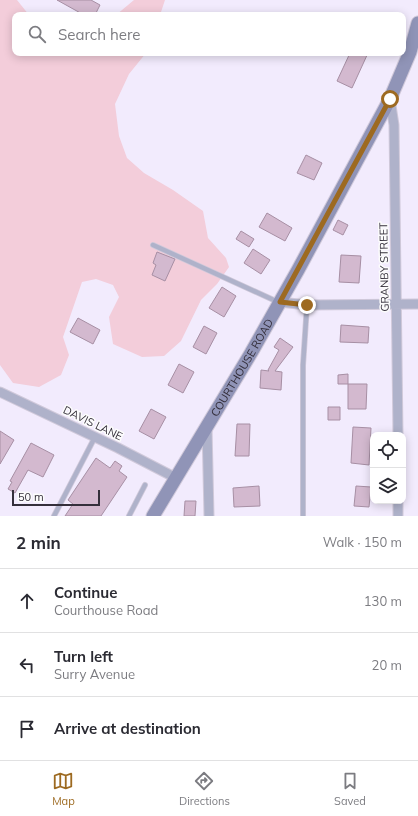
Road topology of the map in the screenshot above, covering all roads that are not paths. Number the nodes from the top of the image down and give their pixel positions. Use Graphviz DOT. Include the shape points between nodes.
graph roads {
  1 [pos="418,23"];
  2 [pos="390,99"];
  3 [pos="153,245"];
  4 [pos="280,302"];
  5 [pos="397,304"];
  6 [pos="418,304"];
  7 [pos="307,305"];
  8 [pos="0,392"];
  9 [pos="207,426"];
  10 [pos="398,432"];
  11 [pos="95,437"];
  12 [pos="176,478"];
  13 [pos="145,485"];
  14 [pos="398,504"];
  15 [pos="54,516"];
  16 [pos="129,516"];
  17 [pos="153,516"];
  18 [pos="209,516"];
  19 [pos="303,516"];
  20 [pos="398,516"];
  1 -- 2 [label="street, COURTHOUSE ROAD" via="410,52"];
  2 -- 4 [label="street, COURTHOUSE ROAD"];
  2 -- 5 [label="street, GRANBY STREET" via="394,125"];
  3 -- 4 [label="lane"];
  4 -- 7 [label="street"];
  4 -- 9 [label="street, COURTHOUSE ROAD"];
  5 -- 6 [label="street"];
  5 -- 7 [label="street"];
  5 -- 10 [label="street, GRANBY STREET"];
  7 -- 19 [label="lane" via="303,365"];
  8 -- 11 [label="street, DAVIS LANE"];
  9 -- 12 [label="street, COURTHOUSE ROAD"];
  9 -- 18 [label="street"];
  11 -- 12 [label="street, DAVIS LANE"];
  11 -- 15 [label="lane"];
  12 -- 17 [label="street, COURTHOUSE ROAD"];
  13 -- 16 [label="lane"];
  14 -- 20 [label="street"];
}
